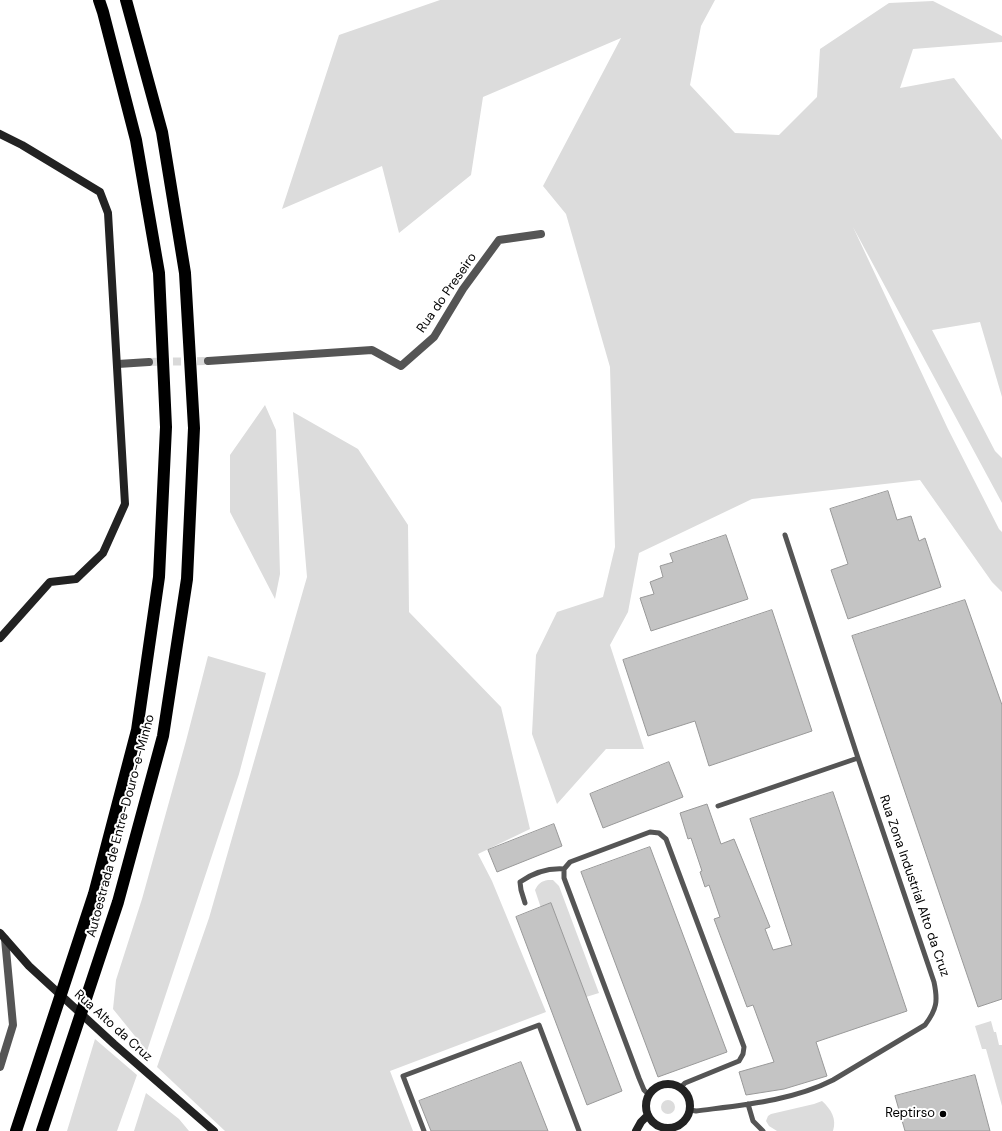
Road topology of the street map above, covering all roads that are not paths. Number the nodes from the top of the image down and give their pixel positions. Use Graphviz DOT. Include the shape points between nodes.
graph roads {
  1 [pos="99,0"];
  2 [pos="126,0"];
  3 [pos="0,134"];
  4 [pos="541,234"];
  5 [pos="208,361"];
  6 [pos="149,362"];
  7 [pos="118,364"];
  8 [pos="785,535"];
  9 [pos="0,638"];
  10 [pos="858,758"];
  11 [pos="718,806"];
  12 [pos="564,869"];
  13 [pos="525,903"];
  14 [pos="2,936"];
  15 [pos="0,1067"];
  16 [pos="680,1088"];
  17 [pos="649,1095"];
  18 [pos="748,1104"];
  19 [pos="690,1110"];
  20 [pos="648,1115"];
  21 [pos="16,1131"];
  22 [pos="42,1131"];
  23 [pos="214,1131"];
  24 [pos="424,1131"];
  25 [pos="579,1131"];
  26 [pos="636,1131"];
  27 [pos="763,1131"];
  1 -- 21 [label="highway, Autoestrada de Entre-Douro-e-Minho" via="136,140 158,273 166,427 159,577 135,738 94,894"];
  2 -- 22 [label="highway, Autoestrada de Entre-Douro-e-Minho" via="162,132 185,273 194,428 187,579 163,736 118,902"];
  3 -- 7 [label="street" via="100,192 108,213"];
  4 -- 5 [label="street, Rua do Preseiro" via="499,240 463,288 434,337 401,366 372,350"];
  6 -- 7 [label="street"];
  7 -- 9 [label="street" via="125,504 102,553 76,579 50,582"];
  8 -- 10 [label="lane, Rua Zona Industrial Alto da Cruz"];
  10 -- 11 [label="lane"];
  10 -- 18 [label="lane, Rua Zona Industrial Alto da Cruz" via="934,982 936,1006 925,1025 829,1082 809,1091"];
  12 -- 13 [label="lane" via="552,868 520,882"];
  12 -- 16 [label="lane" via="570,862 650,832 659,833 666,839 744,1047 739,1061 685,1083"];
  12 -- 17 [label="lane" via="564,878 625,1041 644,1090"];
  14 -- 15 [label="street" via="13,1025"];
  14 -- 23 [label="street, Rua Alto da Cruz" via="29,966"];
  16 -- 17 [label="street" via="670,1084 662,1085"];
  16 -- 19 [label="street" via="688,1095"];
  17 -- 20 [label="street" via="646,1100"];
  18 -- 19 [label="lane, Rua Zona Industrial Alto da Cruz"];
  18 -- 27 [label="lane" via="753,1121"];
  19 -- 20 [label="street" via="686,1120 673,1128 658,1126"];
  20 -- 26 [label="street"];
  24 -- 25 [label="lane" via="403,1076 539,1025"];
}
